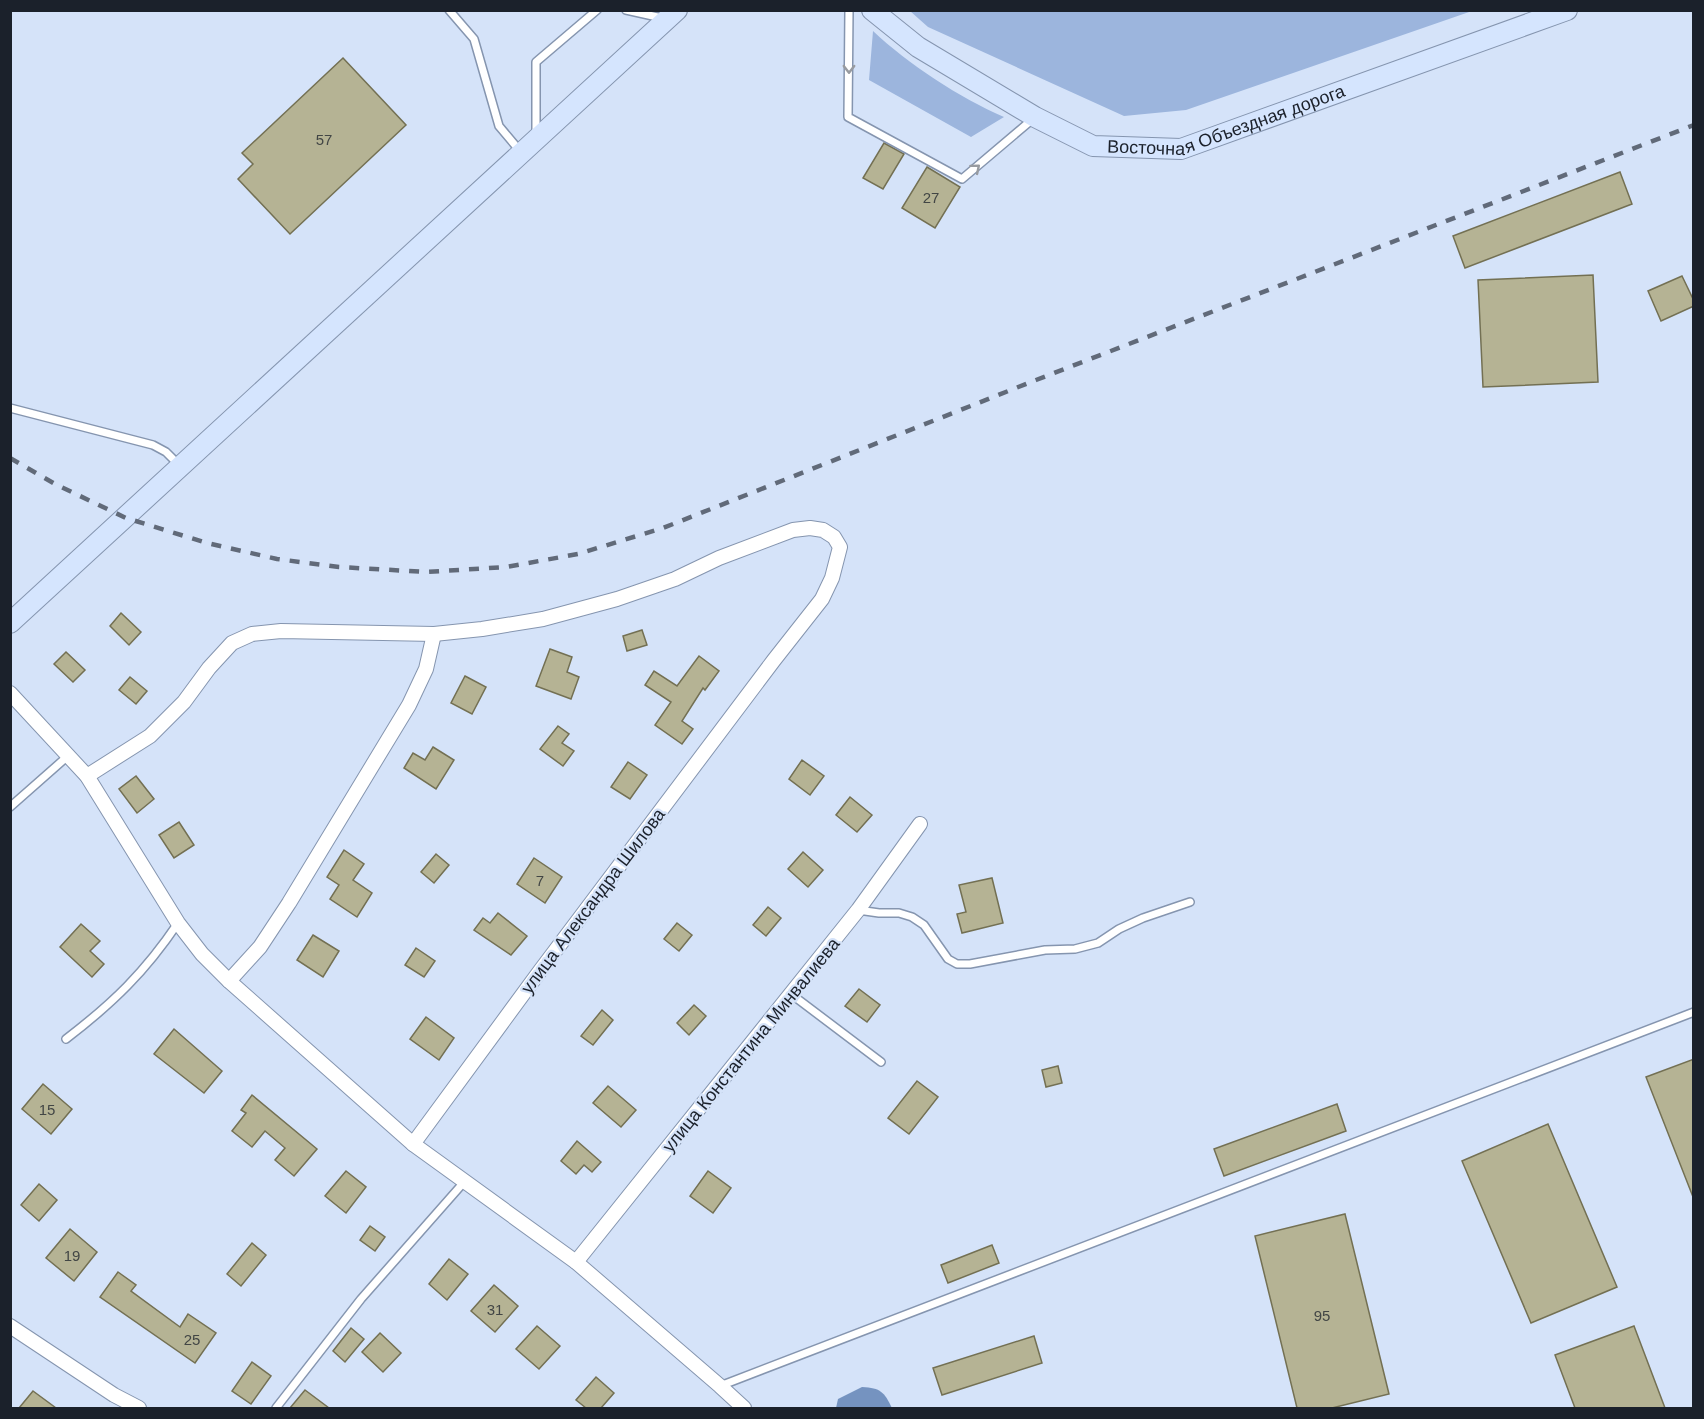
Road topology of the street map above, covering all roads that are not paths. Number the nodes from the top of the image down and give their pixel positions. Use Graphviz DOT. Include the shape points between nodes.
graph roads {
  1 [pos="449,10"];
  2 [pos="597,10"];
  3 [pos="626,10"];
  4 [pos="849,10"];
  5 [pos="872,10"];
  6 [pos="1567,10"];
  7 [pos="672,15"];
  8 [pos="1035,117"];
  9 [pos="536,140"];
  10 [pos="522,153"];
  11 [pos="10,408"];
  12 [pos="181,467"];
  13 [pos="10,622"];
  14 [pos="434,634"];
  15 [pos="10,693"];
  16 [pos="69,755"];
  17 [pos="87,776"];
  18 [pos="10,807"];
  19 [pos="920,824"];
  20 [pos="1190,902"];
  21 [pos="858,909"];
  22 [pos="178,923"];
  23 [pos="229,981"];
  24 [pos="791,994"];
  25 [pos="1694,1012"];
  26 [pos="66,1039"];
  27 [pos="881,1062"];
  28 [pos="413,1144"];
  29 [pos="465,1181"];
  30 [pos="576,1262"];
  31 [pos="10,1326"];
  32 [pos="720,1386"];
  33 [pos="139,1408"];
  34 [pos="276,1408"];
  35 [pos="744,1408"];
  1 -- 10 [label="lane" via="474,39 499,126"];
  2 -- 9 [label="lane" via="536,62"];
  3 -- 7 [label="lane"];
  4 -- 8 [label="lane, one-way" via="849,117 962,179"];
  5 -- 8 [label="main road, Восточная Объездная дорога" via="918,47"];
  6 -- 8 [label="main road, Восточная Объездная дорога" via="1181,149 1093,146"];
  7 -- 9 [label="main road"];
  9 -- 10 [label="main road"];
  10 -- 12 [label="main road"];
  11 -- 12 [label="lane" via="153,445"];
  12 -- 13 [label="main road"];
  14 -- 17 [label="street" via="252,634 232,643 184,702 150,736"];
  14 -- 23 [label="street" via="426,669 409,705 289,903 260,947"];
  14 -- 28 [label="street, улица Александра Шилова" via="543,619 617,598 675,579 793,530 823,530 840,547 822,599"];
  15 -- 16 [label="street"];
  16 -- 17 [label="street"];
  16 -- 18 [label="lane"];
  17 -- 22 [label="street"];
  19 -- 21 [label="street, улица Константина Минвалиева"];
  20 -- 21 [label="lane" via="1143,918 1098,943 1075,950 1045,950 970,964 948,959 924,925 912,917"];
  21 -- 24 [label="street, улица Константина Минвалиева"];
  22 -- 23 [label="street"];
  22 -- 26 [label="lane" via="120,995"];
  23 -- 28 [label="street"];
  24 -- 27 [label="lane"];
  24 -- 30 [label="street, улица Константина Минвалиева"];
  25 -- 32 [label="lane"];
  28 -- 29 [label="street"];
  29 -- 30 [label="street"];
  29 -- 34 [label="lane" via="362,1299"];
  30 -- 32 [label="street"];
  31 -- 33 [label="street"];
  32 -- 35 [label="street"];
}
